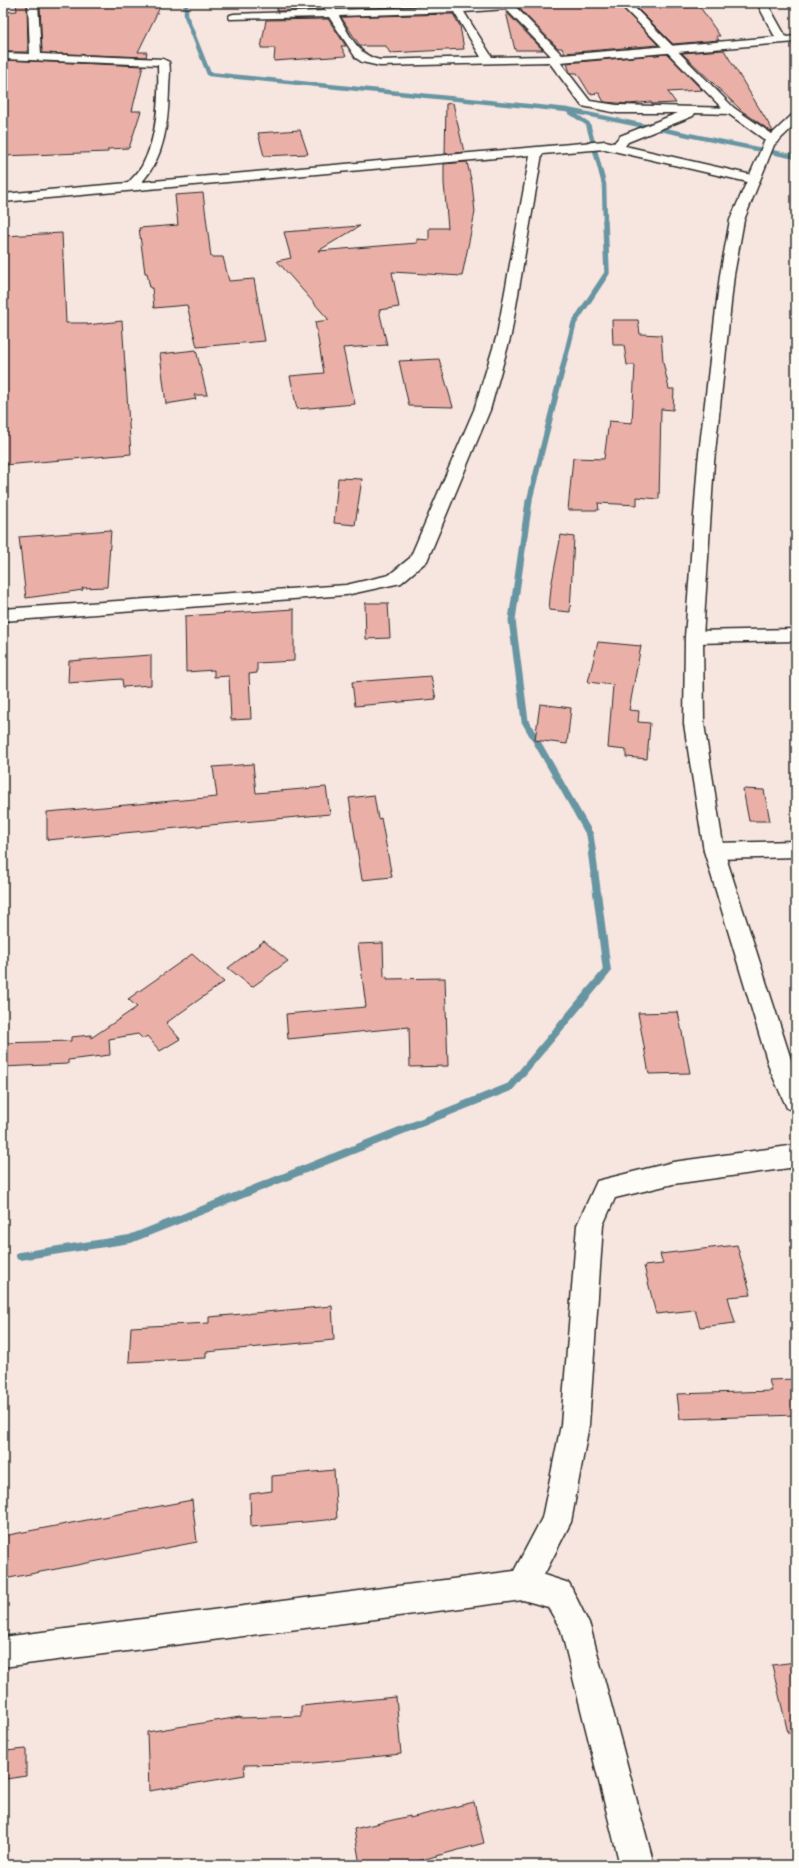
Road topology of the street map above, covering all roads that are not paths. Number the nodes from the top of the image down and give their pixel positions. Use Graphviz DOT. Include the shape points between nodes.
graph roads {
  1 [pos="33,3"];
  2 [pos="327,3"];
  3 [pos="624,3"];
  4 [pos="762,3"];
  5 [pos="507,4"];
  6 [pos="458,6"];
  7 [pos="332,14"];
  8 [pos="234,17"];
  9 [pos="796,39"];
  10 [pos="782,40"];
  11 [pos="667,48"];
  12 [pos="3,56"];
  13 [pos="36,56"];
  14 [pos="556,58"];
  15 [pos="489,61"];
  16 [pos="697,110"];
  17 [pos="730,110"];
  18 [pos="795,120"];
  19 [pos="611,146"];
  20 [pos="767,147"];
  21 [pos="537,150"];
  22 [pos="752,179"];
  23 [pos="133,185"];
  24 [pos="3,198"];
  25 [pos="3,615"];
  26 [pos="796,635"];
  27 [pos="694,637"];
  28 [pos="796,849"];
  29 [pos="714,851"];
  30 [pos="796,1101"];
  31 [pos="796,1156"];
  32 [pos="523,1585"];
  33 [pos="3,1652"];
  34 [pos="637,1865"];
  1 -- 13 [label="street"];
  2 -- 7 [label="street"];
  3 -- 11 [label="street"];
  4 -- 10 [label="street"];
  5 -- 6 [label="street"];
  5 -- 14 [label="street"];
  6 -- 7 [label="street"];
  6 -- 15 [label="street"];
  7 -- 8 [label="street"];
  7 -- 15 [label="street" via="364,59 380,63"];
  9 -- 10 [label="street"];
  10 -- 11 [label="street"];
  11 -- 14 [label="street"];
  11 -- 17 [label="street"];
  12 -- 13 [label="street"];
  13 -- 23 [label="street" via="162,62 164,66 161,117 157,143 150,164"];
  14 -- 15 [label="street"];
  14 -- 16 [label="street" via="586,104 617,108"];
  16 -- 17 [label="street"];
  16 -- 19 [label="street"];
  17 -- 20 [label="street"];
  18 -- 20 [label="street"];
  19 -- 21 [label="street"];
  19 -- 22 [label="street"];
  20 -- 22 [label="street"];
  21 -- 23 [label="street"];
  21 -- 25 [label="street" via="504,336 482,410 418,561 394,579 346,590"];
  22 -- 27 [label="street" via="737,220 727,275 706,462"];
  23 -- 24 [label="street"];
  26 -- 27 [label="street"];
  27 -- 29 [label="street" via="694,724"];
  28 -- 29 [label="street"];
  29 -- 30 [label="street" via="782,1070"];
  31 -- 32 [label="street" via="673,1173 606,1189 590,1225 575,1425 556,1522"];
  32 -- 33 [label="street"];
  32 -- 34 [label="street" via="558,1594 575,1626"];
}
